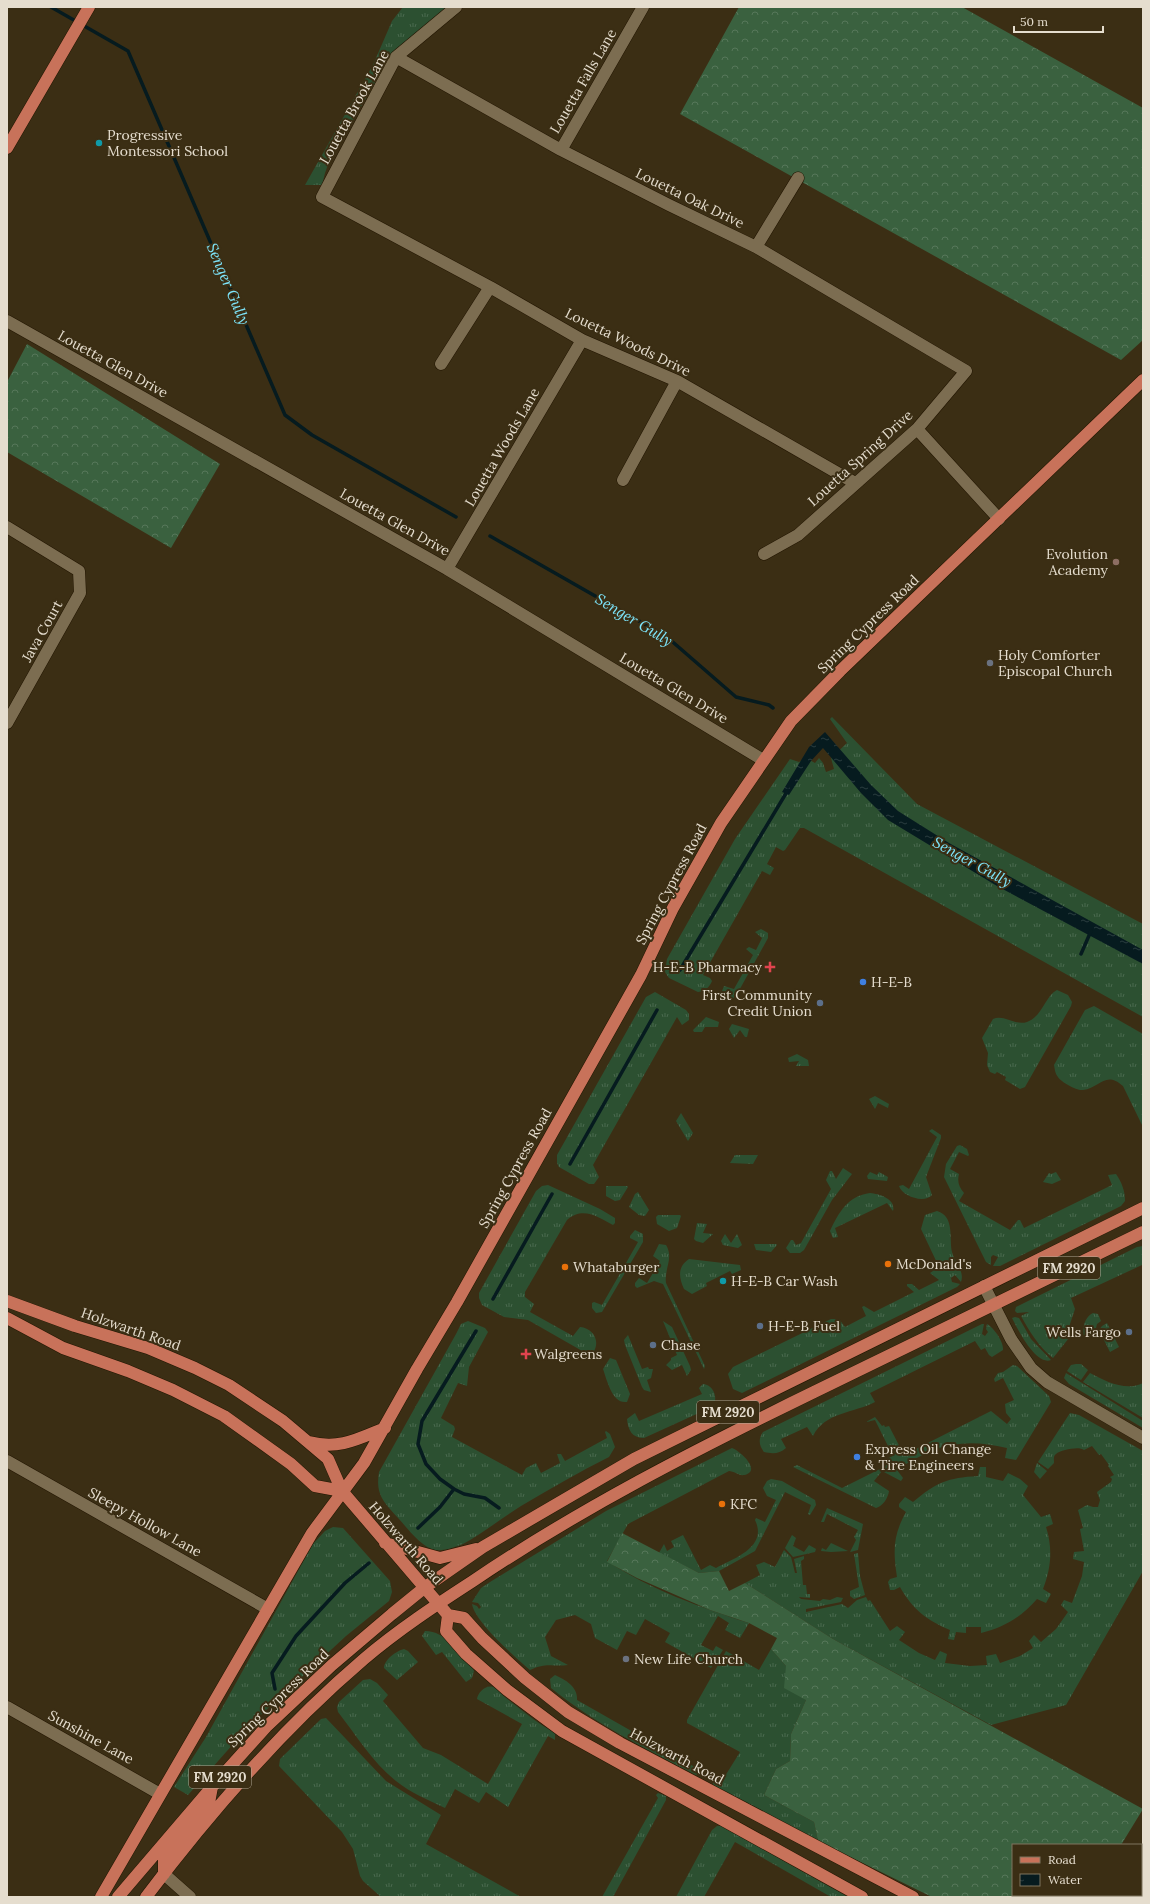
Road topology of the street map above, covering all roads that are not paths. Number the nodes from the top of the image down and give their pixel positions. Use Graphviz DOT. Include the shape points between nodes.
graph roads {
  1 [pos="89,7"];
  2 [pos="456,7"];
  3 [pos="643,7"];
  4 [pos="396,57"];
  5 [pos="7,148"];
  6 [pos="561,150"];
  7 [pos="798,178"];
  8 [pos="322,197"];
  9 [pos="756,247"];
  10 [pos="490,287"];
  11 [pos="7,321"];
  12 [pos="582,340"];
  13 [pos="441,364"];
  14 [pos="966,371"];
  15 [pos="1143,380"];
  16 [pos="677,381"];
  17 [pos="917,429"];
  18 [pos="623,480"];
  19 [pos="855,483"];
  20 [pos="998,519"];
  21 [pos="7,527"];
  22 [pos="764,554"];
  23 [pos="447,569"];
  24 [pos="7,723"];
  25 [pos="763,760"];
  26 [pos="1143,1208"];
  27 [pos="1143,1232"];
  28 [pos="984,1286"];
  29 [pos="7,1301"];
  30 [pos="994,1305"];
  31 [pos="7,1318"];
  32 [pos="385,1428"];
  33 [pos="1143,1438"];
  34 [pos="308,1442"];
  35 [pos="7,1461"];
  36 [pos="342,1491"];
  37 [pos="385,1542"];
  38 [pos="484,1547"];
  39 [pos="424,1588"];
  40 [pos="438,1604"];
  41 [pos="268,1609"];
  42 [pos="448,1615"];
  43 [pos="7,1708"];
  44 [pos="701,1785"];
  45 [pos="212,1787"];
  46 [pos="160,1794"];
  47 [pos="691,1802"];
  48 [pos="164,1874"];
  49 [pos="101,1897"];
  50 [pos="118,1897"];
  51 [pos="146,1897"];
  52 [pos="190,1897"];
  53 [pos="862,1897"];
  54 [pos="913,1897"];
  1 -- 5 [label="main road"];
  2 -- 4 [label="street, Louetta Brook Lane"];
  3 -- 6 [label="street, Louetta Falls Lane"];
  4 -- 6 [label="street, Louetta Oak Drive"];
  4 -- 8 [label="street, Louetta Brook Lane"];
  6 -- 9 [label="street, Louetta Oak Drive"];
  7 -- 9 [label="street"];
  8 -- 10 [label="street, Louetta Woods Drive"];
  9 -- 14 [label="street, Louetta Oak Drive"];
  10 -- 12 [label="street, Louetta Woods Drive"];
  10 -- 13 [label="street"];
  11 -- 23 [label="street, Louetta Glen Drive"];
  12 -- 16 [label="street, Louetta Woods Drive"];
  12 -- 23 [label="street, Louetta Woods Lane"];
  14 -- 17 [label="street, Louetta Spring Drive"];
  15 -- 20 [label="main road, Spring Cypress Road"];
  16 -- 18 [label="street"];
  16 -- 19 [label="street, Louetta Woods Drive"];
  17 -- 19 [label="street, Louetta Spring Drive"];
  17 -- 20 [label="street"];
  19 -- 22 [label="street, Louetta Spring Drive" via="798,535"];
  20 -- 25 [label="main road, Spring Cypress Road" via="834,676 791,721"];
  21 -- 24 [label="street, Java Court" via="79,571 80,593"];
  23 -- 25 [label="street, Louetta Glen Drive"];
  25 -- 32 [label="main road, Spring Cypress Road" via="721,823 673,908 641,975"];
  26 -- 28 [label="main road, FM 2920 / FM 2920"];
  27 -- 30 [label="main road, FM 2920 / FM 2920"];
  28 -- 30 [label="street"];
  28 -- 38 [label="main road, FM 2920 / FM 2920" via="634,1459"];
  29 -- 34 [label="main road, Holzwarth Road" via="75,1326 148,1348 195,1368 229,1385 283,1421"];
  30 -- 33 [label="street" via="1011,1339 1031,1368 1047,1382"];
  30 -- 40 [label="main road, FM 2920 / FM 2920" via="741,1427 647,1476 555,1528"];
  31 -- 36 [label="main road" via="63,1348 173,1390 224,1416 291,1464 315,1486"];
  32 -- 34 [label="main road" via="343,1444 322,1445"];
  32 -- 36 [label="main road, Spring Cypress Road" via="364,1463"];
  34 -- 36 [label="main road, Holzwarth Road" via="328,1459"];
  35 -- 41 [label="street, Sleepy Hollow Lane"];
  36 -- 37 [label="main road, Holzwarth Road"];
  36 -- 41 [label="main road, Spring Cypress Road" via="312,1532"];
  37 -- 38 [label="main road" via="440,1558"];
  37 -- 39 [label="main road, Holzwarth Road"];
  38 -- 39 [label="main road, FM 2920 / FM 2920"];
  39 -- 40 [label="main road, Holzwarth Road"];
  39 -- 45 [label="main road, Spring Cypress Road / FM 2920" via="332,1665 266,1727"];
  40 -- 42 [label="main road, Holzwarth Road"];
  40 -- 48 [label="main road, FM 2920" via="364,1659 303,1716 250,1770"];
  41 -- 46 [label="main road, Spring Cypress Road"];
  42 -- 44 [label="main road, Holzwarth Road" via="464,1618 525,1678 568,1712 620,1743"];
  42 -- 47 [label="main road" via="446,1631 466,1654 507,1690 562,1731"];
  43 -- 46 [label="street, Sunshine Lane"];
  44 -- 47 [label="main road"];
  44 -- 54 [label="main road, Holzwarth Road"];
  45 -- 48 [label="main road" via="210,1803 164,1857"];
  45 -- 50 [label="main road, Spring Cypress Road / FM 2920"];
  46 -- 49 [label="main road, Spring Cypress Road"];
  47 -- 53 [label="main road"];
  48 -- 51 [label="main road, FM 2920"];
  48 -- 52 [label="street"];
}
